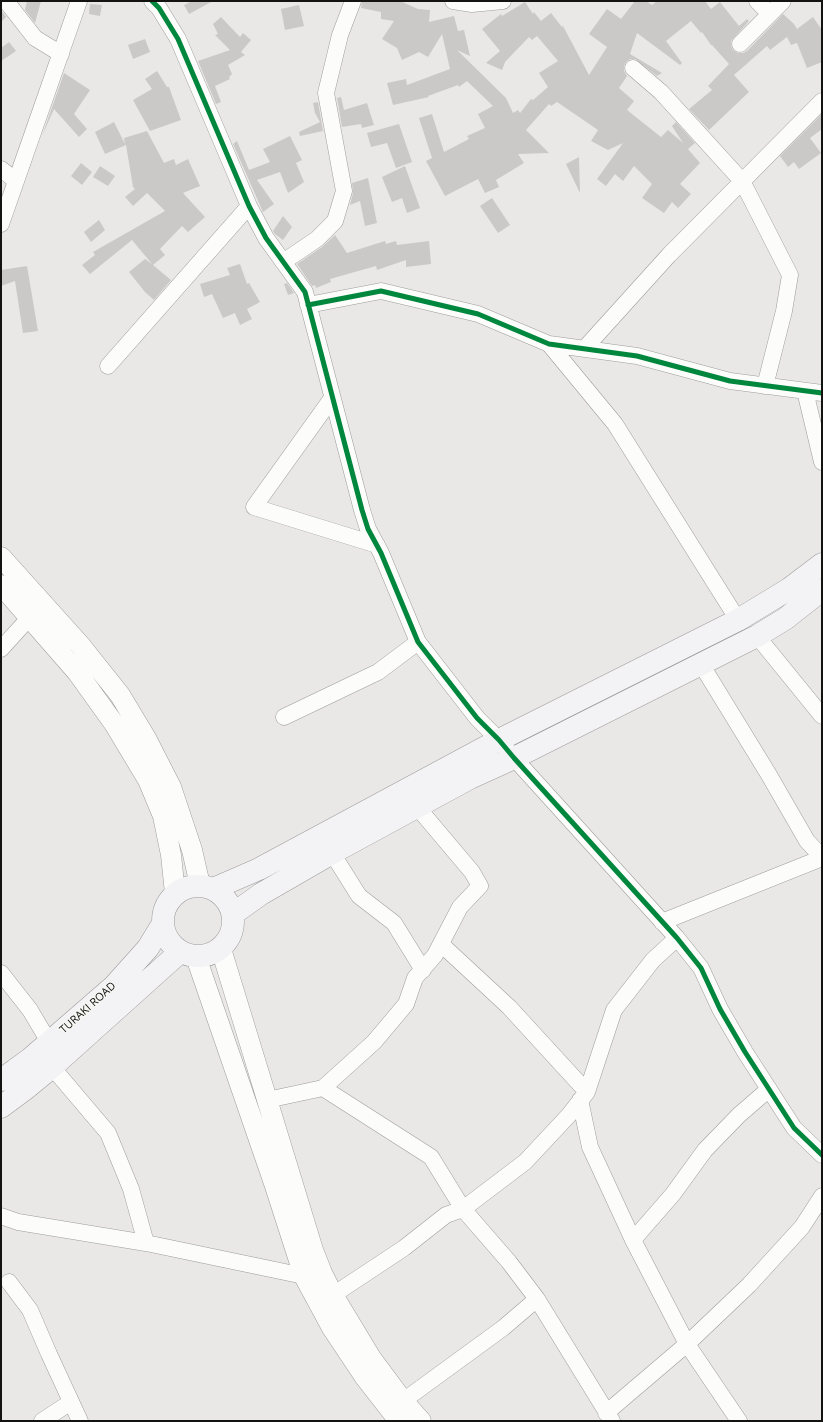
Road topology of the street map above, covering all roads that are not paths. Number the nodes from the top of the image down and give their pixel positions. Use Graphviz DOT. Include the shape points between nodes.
graph roads {
  1 [pos="6,1"];
  2 [pos="79,1"];
  3 [pos="152,1"];
  4 [pos="353,1"];
  5 [pos="453,1"];
  6 [pos="503,1"];
  7 [pos="757,1"];
  8 [pos="783,1"];
  9 [pos="770,14"];
  10 [pos="740,44"];
  11 [pos="60,54"];
  12 [pos="633,68"];
  13 [pos="819,110"];
  14 [pos="1,169"];
  15 [pos="16,181"];
  16 [pos="742,181"];
  17 [pos="249,206"];
  18 [pos="1,224"];
  19 [pos="283,262"];
  20 [pos="308,305"];
  21 [pos="549,344"];
  22 [pos="584,349"];
  23 [pos="108,366"];
  24 [pos="765,386"];
  25 [pos="817,391"];
  26 [pos="332,398"];
  27 [pos="822,462"];
  28 [pos="377,545"];
  29 [pos="1,557"];
  30 [pos="822,564"];
  31 [pos="1,585"];
  32 [pos="822,590"];
  33 [pos="30,617"];
  34 [pos="738,620"];
  35 [pos="757,636"];
  36 [pos="418,642"];
  37 [pos="1,649"];
  38 [pos="701,664"];
  39 [pos="822,716"];
  40 [pos="284,717"];
  41 [pos="499,740"];
  42 [pos="514,758"];
  43 [pos="418,808"];
  44 [pos="332,853"];
  45 [pos="822,858"];
  46 [pos="206,887"];
  47 [pos="175,893"];
  48 [pos="233,914"];
  49 [pos="662,922"];
  50 [pos="162,925"];
  51 [pos="677,938"];
  52 [pos="441,944"];
  53 [pos="221,949"];
  54 [pos="188,954"];
  55 [pos="423,970"];
  56 [pos="1,973"];
  57 [pos="50,1042"];
  58 [pos="52,1067"];
  59 [pos="1,1080"];
  60 [pos="323,1088"];
  61 [pos="769,1089"];
  62 [pos="584,1096"];
  63 [pos="268,1100"];
  64 [pos="1,1107"];
  65 [pos="822,1155"];
  66 [pos="822,1196"];
  67 [pos="463,1209"];
  68 [pos="1,1216"];
  69 [pos="633,1240"];
  70 [pos="146,1243"];
  71 [pos="304,1276"];
  72 [pos="9,1282"];
  73 [pos="333,1295"];
  74 [pos="537,1299"];
  75 [pos="687,1344"];
  76 [pos="72,1402"];
  77 [pos="398,1415"];
  78 [pos="609,1417"];
  79 [pos="42,1421"];
  80 [pos="80,1421"];
  81 [pos="421,1421"];
  82 [pos="739,1421"];
  1 -- 11 [label="street" via="35,38"];
  2 -- 11 [label="street"];
  3 -- 17 [label="street" via="178,39"];
  4 -- 19 [label="street" via="340,35 326,93 344,191 335,220 318,239"];
  5 -- 6 [label="street" via="472,4"];
  7 -- 9 [label="street"];
  8 -- 9 [label="street"];
  9 -- 10 [label="street"];
  11 -- 15 [label="street"];
  12 -- 16 [label="street" via="661,92"];
  13 -- 16 [label="street"];
  14 -- 15 [label="street"];
  15 -- 18 [label="street"];
  16 -- 22 [label="street" via="669,255"];
  16 -- 24 [label="street" via="790,275 784,311"];
  17 -- 19 [label="street" via="266,238"];
  17 -- 23 [label="street"];
  19 -- 20 [label="street" via="305,292"];
  20 -- 21 [label="street" via="381,290 478,314"];
  20 -- 26 [label="street"];
  21 -- 22 [label="street"];
  21 -- 34 [label="street" via="615,424"];
  22 -- 24 [label="street" via="637,356 730,381"];
  24 -- 25 [label="street"];
  25 -- 27 [label="street"];
  26 -- 28 [label="street" via="362,510"];
  26 -- 28 [label="street" via="254,507"];
  28 -- 36 [label="street"];
  29 -- 46 [label="street" via="81,646 120,695 171,787"];
  30 -- 34 [label="main road" via="789,589"];
  31 -- 33 [label="street"];
  32 -- 35 [label="main road" via="785,619"];
  33 -- 37 [label="street"];
  33 -- 47 [label="street" via="77,672 115,725 148,780 163,816"];
  34 -- 41 [label="main road"];
  35 -- 38 [label="main road"];
  35 -- 39 [label="street"];
  36 -- 40 [label="street" via="378,672"];
  36 -- 41 [label="street" via="478,718"];
  38 -- 42 [label="main road"];
  38 -- 45 [label="street" via="807,841"];
  41 -- 42 [label="street"];
  41 -- 46 [label="main road" via="259,869"];
  42 -- 43 [label="main road" via="470,778"];
  42 -- 49 [label="street"];
  43 -- 44 [label="main road"];
  43 -- 52 [label="street" via="472,872 480,886 460,907"];
  44 -- 48 [label="main road" via="261,894"];
  44 -- 55 [label="street" via="359,896 394,923"];
  45 -- 49 [label="street"];
  46 -- 47 [label="main road"];
  46 -- 48 [label="main road" via="226,899"];
  47 -- 50 [label="main road" via="165,908"];
  48 -- 53 [label="main road" via="232,933"];
  49 -- 51 [label="street"];
  50 -- 54 [label="main road" via="168,941"];
  50 -- 57 [label="main road, TURAKI ROAD" via="148,948 114,986"];
  51 -- 61 [label="street" via="700,968 745,1052"];
  51 -- 62 [label="street" via="653,960 614,1010"];
  52 -- 55 [label="street"];
  52 -- 62 [label="street" via="509,1007"];
  53 -- 54 [label="main road" via="209,955"];
  53 -- 63 [label="street"];
  54 -- 58 [label="main road"];
  54 -- 71 [label="street" via="273,1179"];
  55 -- 60 [label="street" via="415,978 406,1004 374,1042"];
  56 -- 57 [label="street" via="30,1010"];
  57 -- 59 [label="main road, TURAKI ROAD"];
  58 -- 64 [label="main road"];
  58 -- 70 [label="street" via="108,1133 131,1189"];
  60 -- 63 [label="street"];
  60 -- 67 [label="street" via="431,1157"];
  61 -- 65 [label="street" via="794,1128"];
  61 -- 69 [label="street" via="705,1150 673,1194"];
  62 -- 67 [label="street" via="525,1162"];
  62 -- 69 [label="street" via="590,1147"];
  63 -- 73 [label="street" via="313,1250"];
  66 -- 75 [label="street" via="802,1227 749,1285"];
  67 -- 73 [label="street" via="446,1215 404,1248"];
  67 -- 74 [label="street"];
  68 -- 70 [label="street" via="18,1222"];
  69 -- 75 [label="street"];
  70 -- 71 [label="street"];
  71 -- 77 [label="street" via="332,1328 364,1376"];
  72 -- 76 [label="street" via="30,1310"];
  73 -- 77 [label="street" via="372,1358"];
  74 -- 77 [label="street"];
  74 -- 78 [label="street"];
  75 -- 78 [label="street"];
  75 -- 82 [label="street"];
  76 -- 79 [label="street"];
  76 -- 80 [label="street"];
  77 -- 81 [label="street"];
}
